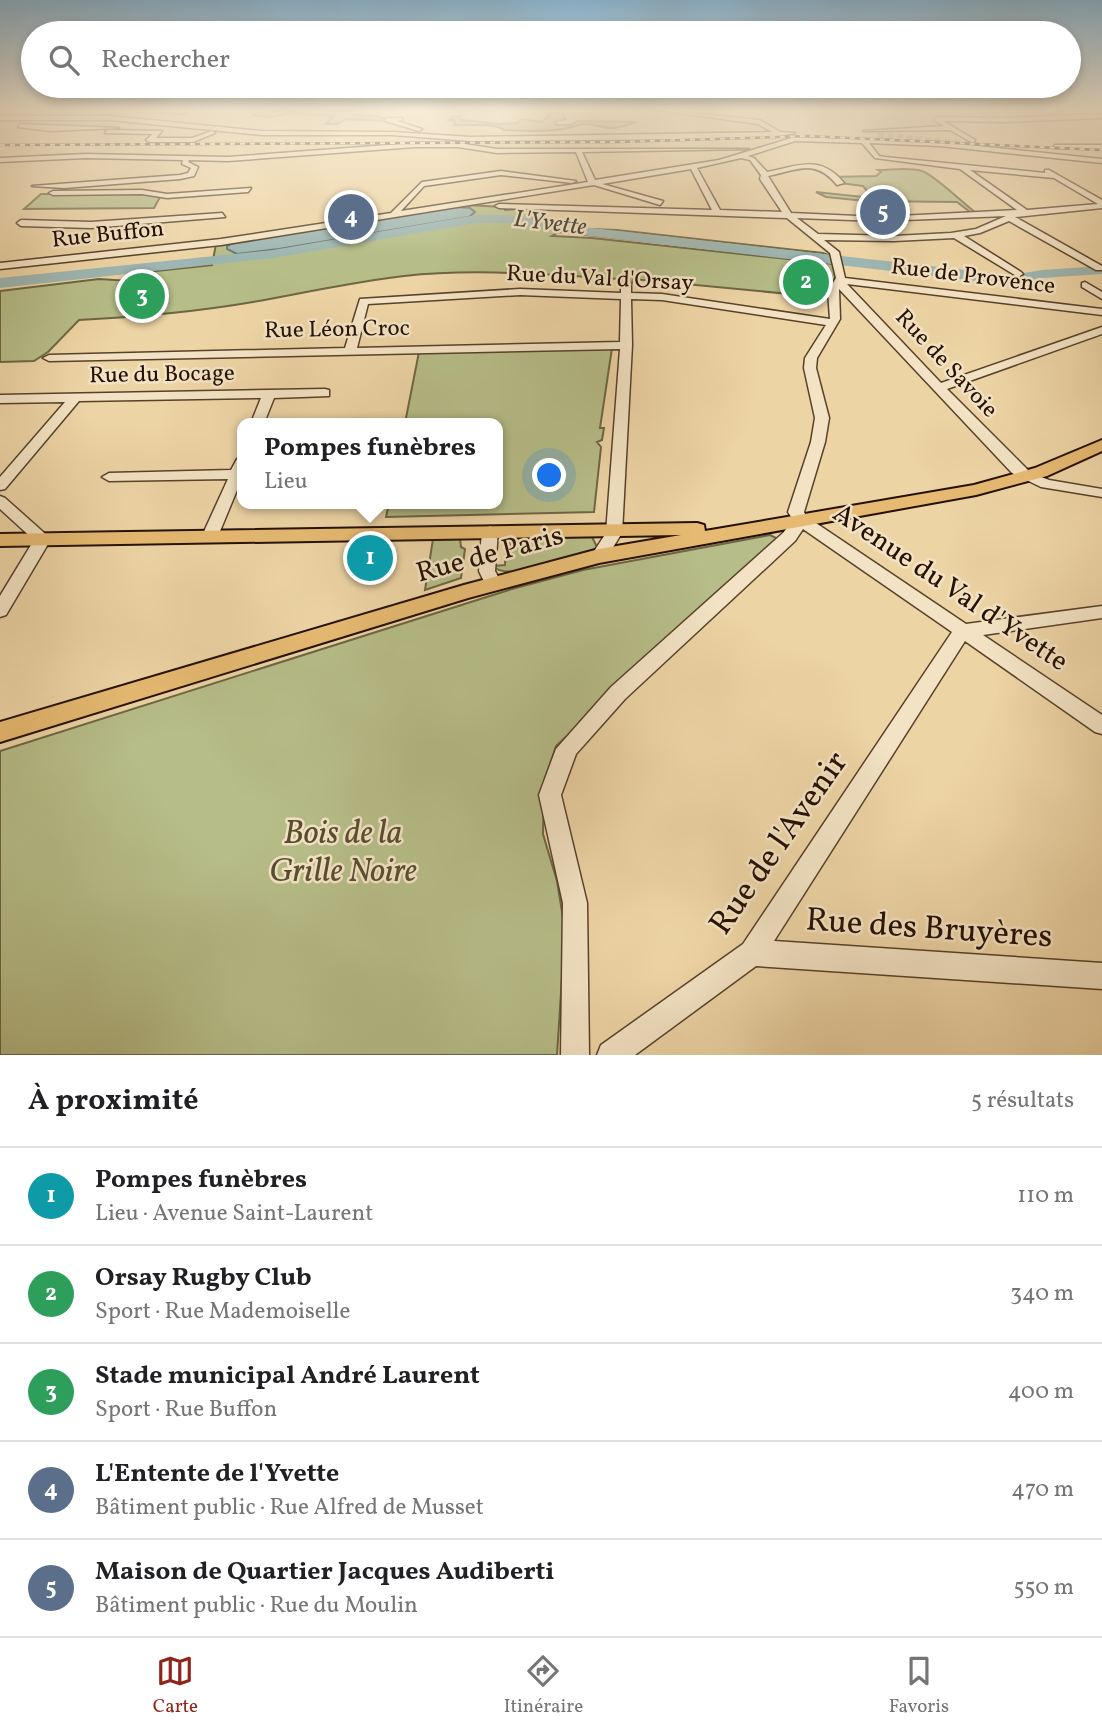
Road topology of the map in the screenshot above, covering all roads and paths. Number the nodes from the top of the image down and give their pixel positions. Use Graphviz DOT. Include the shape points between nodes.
graph roads {
  1 [pos="38,158"];
  2 [pos="131,158"];
  3 [pos="239,158"];
  4 [pos="498,158"];
  5 [pos="581,158"];
  6 [pos="732,158"];
  7 [pos="749,158"];
  8 [pos="882,158"];
  9 [pos="1025,158"];
  10 [pos="1076,158"];
  11 [pos="0,160"];
  12 [pos="186,161"];
  13 [pos="1102,161"];
  14 [pos="813,162"];
  15 [pos="123,166"];
  16 [pos="693,167"];
  17 [pos="961,167"];
  18 [pos="501,173"];
  19 [pos="765,175"];
  20 [pos="1055,176"];
  21 [pos="231,182"];
  22 [pos="592,183"];
  23 [pos="840,183"];
  24 [pos="181,184"];
  25 [pos="65,185"];
  26 [pos="36,186"];
  27 [pos="208,186"];
  28 [pos="248,190"];
  29 [pos="165,199"];
  30 [pos="465,203"];
  31 [pos="1102,205"];
  32 [pos="676,210"];
  33 [pos="156,212"];
  34 [pos="718,213"];
  35 [pos="1018,214"];
  36 [pos="222,215"];
  37 [pos="393,215"];
  38 [pos="788,215"];
  39 [pos="21,223"];
  40 [pos="148,223"];
  41 [pos="956,235"];
  42 [pos="818,237"];
  43 [pos="138,243"];
  44 [pos="0,259"];
  45 [pos="30,261"];
  46 [pos="0,266"];
  47 [pos="1099,268"];
  48 [pos="1018,274"];
  49 [pos="839,280"];
  50 [pos="1085,285"];
  51 [pos="627,291"];
  52 [pos="1102,296"];
  53 [pos="1102,312"];
  54 [pos="833,323"];
  55 [pos="1102,330"];
  56 [pos="626,345"];
  57 [pos="349,351"];
  58 [pos="49,358"];
  59 [pos="940,387"];
  60 [pos="325,393"];
  61 [pos="269,394"];
  62 [pos="75,398"];
  63 [pos="0,399"];
  64 [pos="260,418"];
  65 [pos="1102,445"];
  66 [pos="237,470"];
  67 [pos="1024,476"];
  68 [pos="109,477"];
  69 [pos="237,479"];
  70 [pos="0,486"];
  71 [pos="1102,493"];
  72 [pos="0,501"];
  73 [pos="801,520"];
  74 [pos="768,525"];
  75 [pos="490,531"];
  76 [pos="210,536"];
  77 [pos="43,539"];
  78 [pos="0,540"];
  79 [pos="605,544"];
  80 [pos="494,584"];
  81 [pos="0,611"];
  82 [pos="1102,612"];
  83 [pos="962,631"];
  84 [pos="1102,726"];
  85 [pos="0,732"];
  86 [pos="752,953"];
  87 [pos="1102,976"];
  88 [pos="575,1055"];
  89 [pos="611,1055"];
  1 -- 11 [label="street"];
  2 -- 12 [label="street"];
  3 -- 12 [label="street"];
  4 -- 18 [label="street"];
  5 -- 22 [label="street"];
  6 -- 16 [label="street"];
  7 -- 19 [label="street"];
  8 -- 17 [label="street"];
  9 -- 20 [label="street"];
  10 -- 13 [label="street"];
  12 -- 15 [label="street"];
  12 -- 25 [label="street" via="195,167 191,174 180,177"];
  14 -- 19 [label="street"];
  14 -- 23 [label="street" via="830,170"];
  16 -- 22 [label="street"];
  16 -- 34 [label="street"];
  17 -- 20 [label="street"];
  17 -- 35 [label="street"];
  18 -- 22 [label="street"];
  18 -- 37 [label="street" via="422,184"];
  19 -- 38 [label="street"];
  20 -- 31 [label="street"];
  21 -- 27 [label="street"];
  22 -- 30 [label="street"];
  22 -- 32 [label="street"];
  24 -- 29 [label="street"];
  25 -- 26 [label="street"];
  25 -- 29 [label="street" via="53,193 142,192"];
  27 -- 28 [label="street"];
  27 -- 29 [label="street"];
  30 -- 32 [label="street"];
  30 -- 37 [label="street, Rue Buffon"];
  31 -- 35 [label="street"];
  32 -- 34 [label="street"];
  33 -- 40 [label="street"];
  34 -- 38 [label="street"];
  35 -- 38 [label="street" via="879,219"];
  35 -- 41 [label="street" via="997,226"];
  35 -- 47 [label="street"];
  36 -- 40 [label="street"];
  37 -- 43 [label="street, Rue Buffon" via="221,242"];
  38 -- 42 [label="street"];
  39 -- 40 [label="street"];
  40 -- 43 [label="street"];
  41 -- 42 [label="street"];
  41 -- 48 [label="street"];
  42 -- 49 [label="street" via="836,259"];
  43 -- 45 [label="street, Rue Buffon"];
  44 -- 45 [label="street"];
  45 -- 46 [label="street, Rue Buffon"];
  49 -- 53 [label="street, Rue de Provence"];
  49 -- 54 [label="street" via="833,291"];
  49 -- 59 [label="street, Rue de Savoie"];
  50 -- 52 [label="street"];
  51 -- 54 [label="street, Rue du Val d'Orsay"];
  51 -- 56 [label="street"];
  51 -- 57 [label="street, Rue du Val d'Orsay" via="364,301"];
  54 -- 73 [label="street" via="811,358 822,418 796,512"];
  55 -- 59 [label="street"];
  56 -- 57 [label="street, Rue Léon Croc"];
  56 -- 79 [label="street"];
  57 -- 58 [label="street, Rue Léon Croc"];
  59 -- 67 [label="street, Rue de Savoie"];
  60 -- 61 [label="street, Rue du Bocage"];
  61 -- 62 [label="street, Rue du Bocage"];
  61 -- 64 [label="street"];
  62 -- 63 [label="street, Rue du Bocage"];
  62 -- 70 [label="street"];
  65 -- 67 [label="main road, Rue de Paris"];
  66 -- 68 [label="street"];
  67 -- 71 [label="street" via="1044,484"];
  67 -- 73 [label="main road, Rue de Paris" via="976,490"];
  69 -- 76 [label="street"];
  72 -- 77 [label="street"];
  73 -- 74 [label="main road, Rue de Paris"];
  73 -- 83 [label="street, Avenue du Val d'Yvette"];
  73 -- 88 [label="street" via="789,537 618,693 567,749 550,795 575,903"];
  74 -- 79 [label="main road, Rue de Paris"];
  74 -- 79 [label="main road"];
  75 -- 76 [label="main road"];
  75 -- 79 [label="main road" via="588,531"];
  75 -- 80 [label="street" via="487,571"];
  76 -- 77 [label="main road"];
  77 -- 78 [label="main road"];
  77 -- 81 [label="street"];
  79 -- 80 [label="main road, Rue de Paris"];
  80 -- 85 [label="main road, Rue de Paris"];
  82 -- 83 [label="street"];
  83 -- 84 [label="street, Avenue du Val d'Yvette"];
  83 -- 86 [label="street, Rue de l'Avenir"];
  86 -- 87 [label="street, Rue des Bruyères"];
  86 -- 89 [label="street, Rue de l'Avenir"];
}
